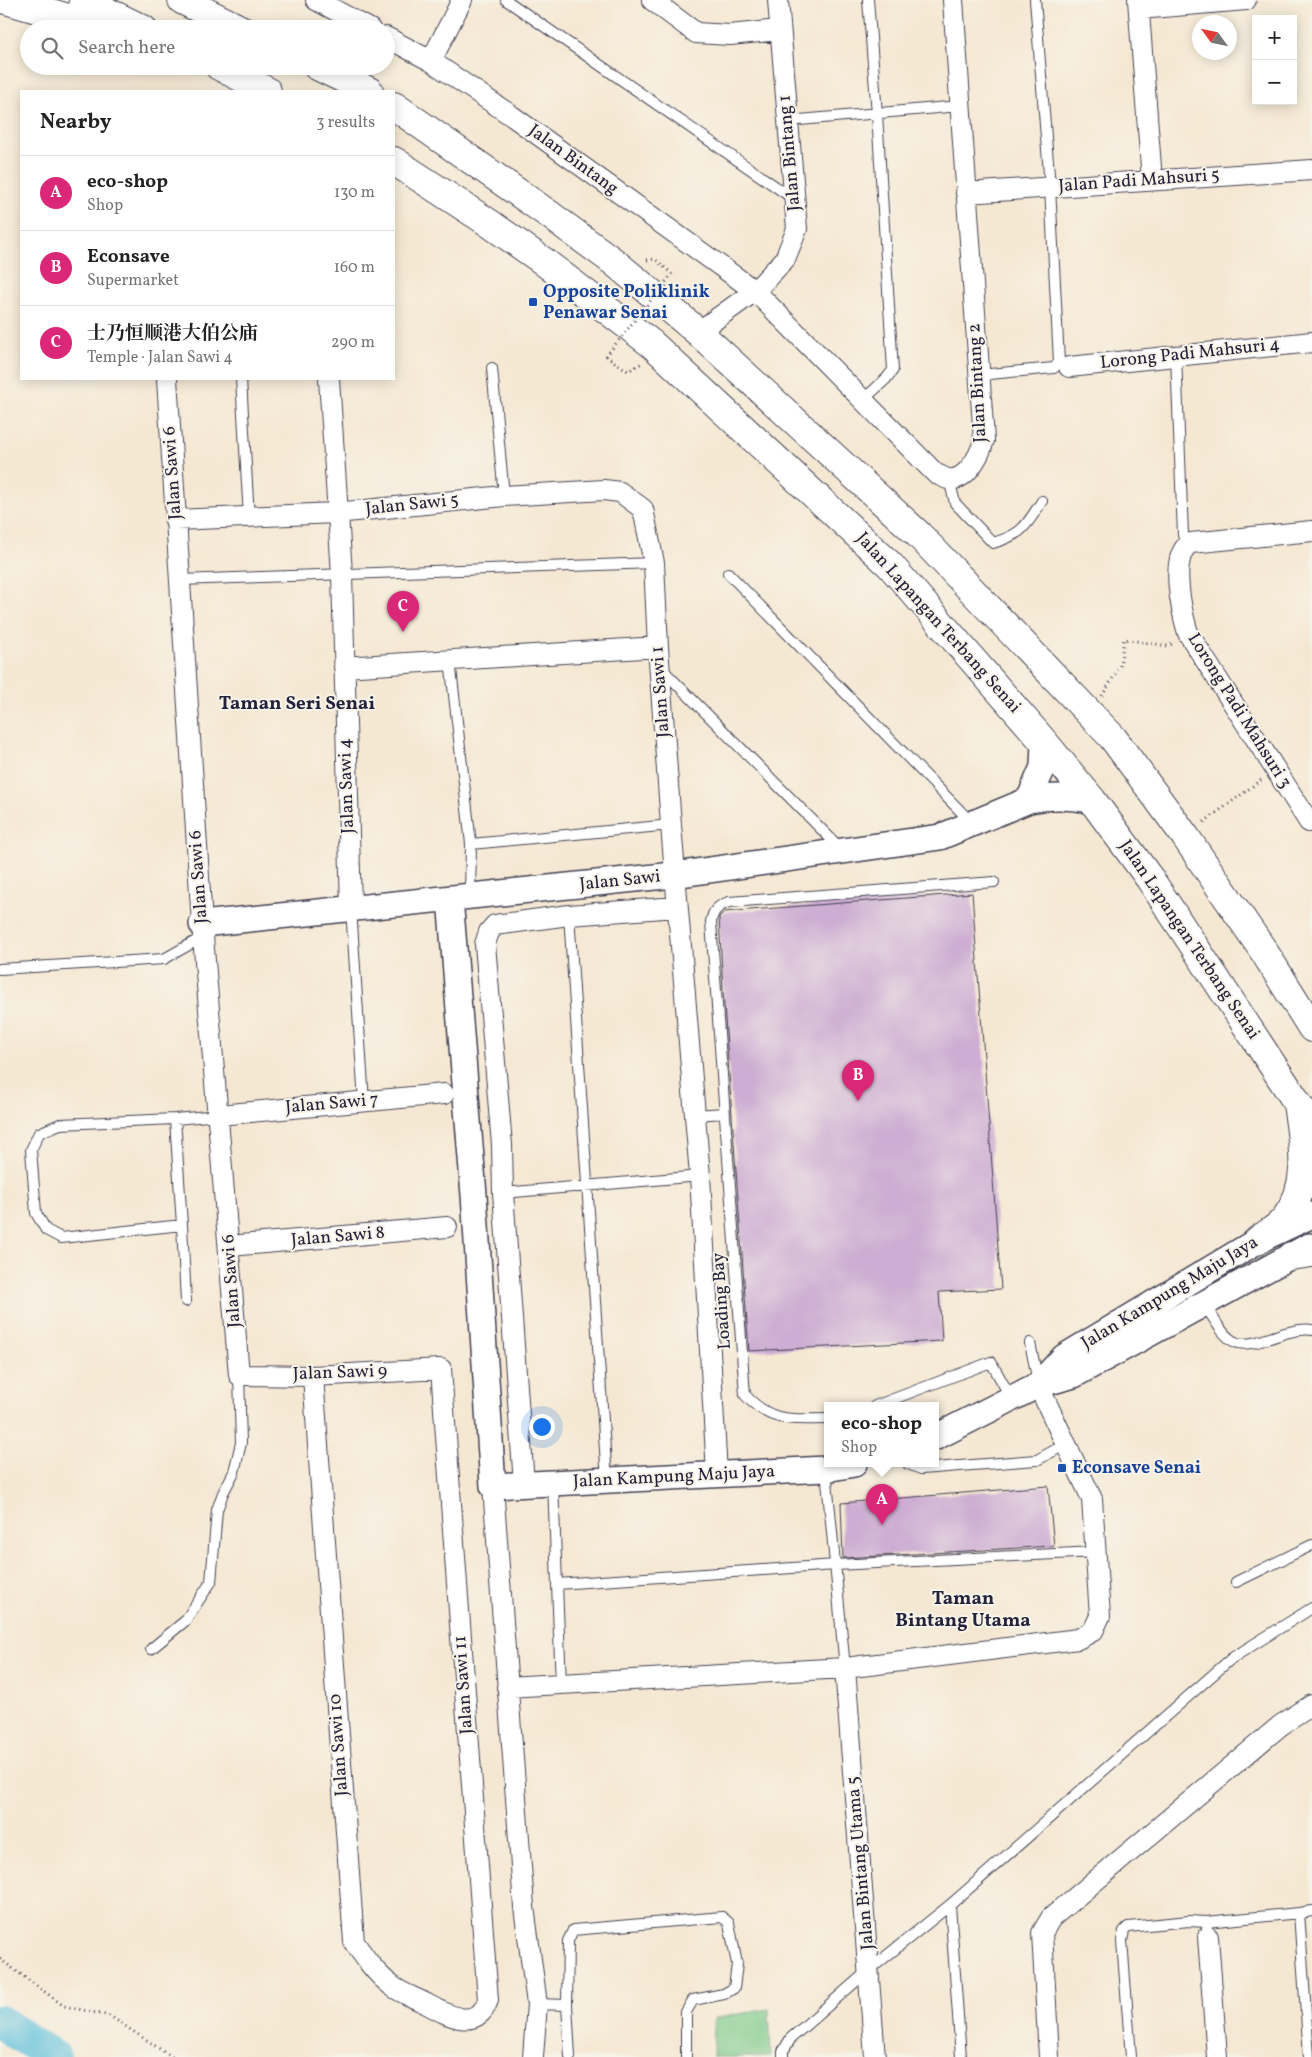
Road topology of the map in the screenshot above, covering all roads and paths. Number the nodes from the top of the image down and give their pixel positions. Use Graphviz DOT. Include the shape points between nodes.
graph roads {
  1 [pos="6,0"];
  2 [pos="83,0"];
  3 [pos="182,0"];
  4 [pos="316,0"];
  5 [pos="462,0"];
  6 [pos="506,0"];
  7 [pos="652,0"];
  8 [pos="778,0"];
  9 [pos="868,0"];
  10 [pos="953,0"];
  11 [pos="1035,0"];
  12 [pos="1246,0"];
  13 [pos="1138,5"];
  14 [pos="75,20"];
  15 [pos="124,20"];
  16 [pos="222,20"];
  17 [pos="353,20"];
  18 [pos="779,30"];
  19 [pos="395,42"];
  20 [pos="432,61"];
  21 [pos="237,75"];
  22 [pos="335,75"];
  23 [pos="266,90"];
  24 [pos="366,90"];
  25 [pos="960,106"];
  26 [pos="395,107"];
  27 [pos="877,114"];
  28 [pos="788,121"];
  29 [pos="395,162"];
  30 [pos="1312,170"];
  31 [pos="1152,180"];
  32 [pos="1050,188"];
  33 [pos="966,193"];
  34 [pos="795,201"];
  35 [pos="672,274"];
  36 [pos="755,291"];
  37 [pos="698,332"];
  38 [pos="1312,342"];
  39 [pos="663,353"];
  40 [pos="1176,355"];
  41 [pos="1069,366"];
  42 [pos="492,368"];
  43 [pos="979,375"];
  44 [pos="167,380"];
  45 [pos="241,380"];
  46 [pos="329,380"];
  47 [pos="863,400"];
  48 [pos="949,479"];
  49 [pos="504,496"];
  50 [pos="1042,501"];
  51 [pos="643,509"];
  52 [pos="336,513"];
  53 [pos="249,518"];
  54 [pos="175,520"];
  55 [pos="1312,532"];
  56 [pos="1186,545"];
  57 [pos="654,563"];
  58 [pos="728,573"];
  59 [pos="342,574"];
  60 [pos="180,580"];
  61 [pos="1188,633"];
  62 [pos="658,656"];
  63 [pos="450,660"];
  64 [pos="344,667"];
  65 [pos="1089,711"];
  66 [pos="1044,742"];
  67 [pos="1275,769"];
  68 [pos="1029,800"];
  69 [pos="1092,800"];
  70 [pos="1309,822"];
  71 [pos="973,823"];
  72 [pos="671,825"];
  73 [pos="1185,836"];
  74 [pos="471,844"];
  75 [pos="842,851"];
  76 [pos="674,875"];
  77 [pos="994,882"];
  78 [pos="460,897"];
  79 [pos="677,907"];
  80 [pos="351,908"];
  81 [pos="569,915"];
  82 [pos="203,931"];
  83 [pos="0,969"];
  84 [pos="1312,1028"];
  85 [pos="444,1094"];
  86 [pos="1296,1099"];
  87 [pos="364,1102"];
  88 [pos="725,1113"];
  89 [pos="219,1115"];
  90 [pos="694,1115"];
  91 [pos="175,1119"];
  92 [pos="1312,1125"];
  93 [pos="700,1176"];
  94 [pos="587,1185"];
  95 [pos="503,1192"];
  96 [pos="1312,1215"];
  97 [pos="182,1224"];
  98 [pos="447,1227"];
  99 [pos="1257,1241"];
  100 [pos="229,1246"];
  101 [pos="1305,1252"];
  102 [pos="186,1301"];
  103 [pos="1205,1305"];
  104 [pos="1312,1330"];
  105 [pos="1030,1343"];
  106 [pos="441,1369"];
  107 [pos="239,1375"];
  108 [pos="313,1376"];
  109 [pos="1038,1385"];
  110 [pos="1011,1399"];
  111 [pos="885,1402"];
  112 [pos="824,1419"];
  113 [pos="939,1435"];
  114 [pos="1066,1444"];
  115 [pos="837,1467"];
  116 [pos="916,1467"];
  117 [pos="826,1469"];
  118 [pos="717,1474"];
  119 [pos="607,1480"];
  120 [pos="553,1483"];
  121 [pos="524,1484"];
  122 [pos="493,1486"];
  123 [pos="1312,1545"];
  124 [pos="1096,1552"];
  125 [pos="836,1565"];
  126 [pos="1236,1582"];
  127 [pos="557,1584"];
  128 [pos="1312,1608"];
  129 [pos="151,1649"];
  130 [pos="845,1668"];
  131 [pos="561,1685"];
  132 [pos="507,1687"];
  133 [pos="1312,1705"];
  134 [pos="950,1905"];
  135 [pos="1312,1911"];
  136 [pos="1299,1912"];
  137 [pos="1207,1929"];
  138 [pos="0,1959"];
  139 [pos="869,1970"];
  140 [pos="488,2000"];
  141 [pos="537,2004"];
  142 [pos="567,2005"];
  143 [pos="172,2057"];
  144 [pos="533,2057"];
  145 [pos="570,2057"];
  146 [pos="686,2057"];
  147 [pos="783,2057"];
  148 [pos="875,2057"];
  149 [pos="961,2057"];
  150 [pos="1049,2057"];
  151 [pos="1131,2057"];
  152 [pos="1217,2057"];
  153 [pos="1309,2057"];
  1 -- 14 [label="highway"];
  2 -- 15 [label="highway"];
  3 -- 16 [label="highway"];
  4 -- 17 [label="street"];
  5 -- 20 [label="street"];
  6 -- 34 [label="lane"];
  7 -- 18 [label="street" via="696,33 730,35"];
  8 -- 18 [label="street, Jalan Bintang 1"];
  9 -- 27 [label="lane"];
  10 -- 25 [label="street, Jalan Bintang 2"];
  11 -- 32 [label="lane"];
  12 -- 13 [label="street"];
  13 -- 31 [label="street"];
  18 -- 28 [label="street, Jalan Bintang 1"];
  19 -- 20 [label="street, Jalan Bintang"];
  20 -- 36 [label="street, Jalan Bintang"];
  21 -- 23 [label="highway"];
  22 -- 24 [label="highway"];
  25 -- 27 [label="lane"];
  25 -- 33 [label="street, Jalan Bintang 2"];
  26 -- 37 [label="highway" via="614,262"];
  27 -- 28 [label="lane"];
  27 -- 47 [label="lane" via="893,370"];
  28 -- 34 [label="street, Jalan Bintang 1"];
  29 -- 39 [label="highway, Jalan Lapangan Terbang Senai" via="543,261"];
  30 -- 31 [label="street, Jalan Padi Mahsuri 5"];
  31 -- 32 [label="street, Jalan Padi Mahsuri 5"];
  32 -- 33 [label="street, Jalan Padi Mahsuri 5"];
  32 -- 43 [label="lane" via="1059,362 1054,368"];
  33 -- 43 [label="street, Jalan Bintang 2"];
  34 -- 36 [label="street, Jalan Bintang 1" via="797,230 785,259"];
  35 -- 39 [label="path, bridge" via="606,356 628,371"];
  36 -- 37 [label="street, Jalan Bintang 1"];
  36 -- 47 [label="street"];
  37 -- 65 [label="highway" via="918,534"];
  38 -- 40 [label="street, Lorong Padi Mahsuri 4"];
  39 -- 66 [label="highway, Jalan Lapangan Terbang Senai" via="890,564"];
  40 -- 41 [label="street, Lorong Padi Mahsuri 4"];
  40 -- 56 [label="lane"];
  42 -- 49 [label="lane"];
  43 -- 48 [label="street, Jalan Bintang 2" via="984,440 981,454 963,475"];
  44 -- 54 [label="street, Jalan Sawi 6"];
  45 -- 53 [label="lane"];
  46 -- 52 [label="street, Jalan Sawi 4"];
  47 -- 48 [label="street" via="936,474"];
  48 -- 50 [label="lane" via="954,503 993,543 1012,537 1027,524"];
  49 -- 51 [label="street, Jalan Sawi 5" via="604,490 620,492"];
  49 -- 52 [label="street, Jalan Sawi 5"];
  51 -- 57 [label="street, Jalan Sawi 1"];
  52 -- 53 [label="street, Jalan Sawi 5"];
  52 -- 59 [label="street, Jalan Sawi 4"];
  53 -- 54 [label="street, Jalan Sawi 5"];
  54 -- 60 [label="street, Jalan Sawi 6"];
  55 -- 56 [label="street"];
  56 -- 61 [label="street, Lorong Padi Mahsuri 3" via="1179,566 1180,602"];
  57 -- 59 [label="lane"];
  57 -- 62 [label="street, Jalan Sawi 1"];
  58 -- 71 [label="lane"];
  59 -- 60 [label="lane"];
  59 -- 64 [label="street, Jalan Sawi 4"];
  60 -- 82 [label="street, Jalan Sawi 6"];
  61 -- 65 [label="path" via="1168,646 1124,639 1120,666"];
  61 -- 67 [label="street, Lorong Padi Mahsuri 3"];
  62 -- 63 [label="street"];
  62 -- 72 [label="street, Jalan Sawi 1"];
  62 -- 75 [label="lane"];
  63 -- 64 [label="street"];
  63 -- 74 [label="lane"];
  64 -- 80 [label="street, Jalan Sawi 4"];
  65 -- 73 [label="highway" via="1113,738"];
  66 -- 68 [label="street" via="1043,767"];
  66 -- 69 [label="highway, Jalan Lapangan Terbang Senai"];
  67 -- 70 [label="street, Lorong Padi Mahsuri 3"];
  67 -- 73 [label="path"];
  68 -- 69 [label="street, Jalan Sawi" via="1055,796"];
  68 -- 71 [label="street, Jalan Sawi"];
  69 -- 86 [label="highway, Jalan Lapangan Terbang Senai" via="1150,879"];
  71 -- 75 [label="street, Jalan Sawi" via="940,837"];
  72 -- 74 [label="lane"];
  72 -- 76 [label="street, Jalan Sawi 1"];
  73 -- 84 [label="highway"];
  74 -- 78 [label="lane"];
  75 -- 76 [label="street, Jalan Sawi"];
  76 -- 78 [label="street, Jalan Sawi"];
  76 -- 79 [label="street, Jalan Sawi 1"];
  77 -- 88 [label="lane, Loading Bay" via="719,905 711,922"];
  78 -- 80 [label="street, Jalan Sawi"];
  78 -- 122 [label="street" via="474,1195"];
  79 -- 81 [label="street"];
  79 -- 90 [label="street, Jalan Sawi 1"];
  80 -- 82 [label="street, Jalan Sawi"];
  80 -- 87 [label="lane"];
  81 -- 94 [label="lane"];
  81 -- 95 [label="street" via="495,925 486,944"];
  82 -- 83 [label="lane" via="164,959"];
  82 -- 89 [label="street, Jalan Sawi 6"];
  85 -- 87 [label="street, Jalan Sawi 7"];
  86 -- 92 [label="highway, Jalan Lapangan Terbang Senai"];
  86 -- 99 [label="highway" via="1305,1154 1305,1176 1298,1197 1284,1220"];
  87 -- 89 [label="street, Jalan Sawi 7"];
  88 -- 90 [label="lane"];
  88 -- 112 [label="lane, Loading Bay" via="745,1395 758,1409 780,1419"];
  89 -- 91 [label="lane"];
  89 -- 100 [label="street, Jalan Sawi 6"];
  90 -- 93 [label="street, Jalan Sawi 1"];
  91 -- 97 [label="lane"];
  91 -- 97 [label="lane" via="60,1124 40,1133 31,1150 36,1213 46,1230 61,1238"];
  93 -- 94 [label="lane"];
  93 -- 118 [label="street, Jalan Sawi 1"];
  94 -- 95 [label="lane"];
  94 -- 119 [label="lane"];
  95 -- 121 [label="street"];
  96 -- 99 [label="street, Jalan Kampung Maju Jaya"];
  97 -- 102 [label="lane"];
  98 -- 100 [label="street, Jalan Sawi 8"];
  99 -- 109 [label="street, Jalan Kampung Maju Jaya" via="1064,1356"];
  100 -- 107 [label="street, Jalan Sawi 6"];
  101 -- 103 [label="street, Jalan Kampung Maju Jaya"];
  103 -- 104 [label="lane" via="1231,1342 1246,1345 1292,1331"];
  103 -- 109 [label="street, Jalan Kampung Maju Jaya" via="1074,1375"];
  105 -- 109 [label="lane"];
  106 -- 108 [label="street, Jalan Sawi 9"];
  106 -- 140 [label="street, Jalan Sawi 11"];
  107 -- 108 [label="street, Jalan Sawi 9"];
  107 -- 129 [label="lane" via="241,1443 234,1472 217,1510 211,1582 185,1621"];
  108 -- 140 [label="street, Jalan Sawi 10" via="354,1942 371,1967 393,1987 447,2015 460,2019 475,2017"];
  109 -- 110 [label="street, Jalan Kampung Maju Jaya"];
  109 -- 114 [label="street"];
  110 -- 111 [label="lane" via="990,1362"];
  110 -- 113 [label="street, Jalan Kampung Maju Jaya"];
  114 -- 116 [label="lane" via="1036,1460"];
  114 -- 124 [label="street" via="1092,1499"];
  115 -- 117 [label="street, Jalan Kampung Maju Jaya"];
  117 -- 118 [label="street, Jalan Kampung Maju Jaya"];
  117 -- 125 [label="lane"];
  118 -- 119 [label="street, Jalan Kampung Maju Jaya"];
  119 -- 120 [label="street, Jalan Kampung Maju Jaya"];
  120 -- 121 [label="street, Jalan Kampung Maju Jaya"];
  120 -- 127 [label="lane"];
  121 -- 122 [label="street, Jalan Kampung Maju Jaya"];
  122 -- 132 [label="street"];
  123 -- 126 [label="lane"];
  124 -- 125 [label="lane"];
  124 -- 130 [label="street" via="1100,1616 1093,1631 1078,1639"];
  125 -- 127 [label="lane"];
  125 -- 130 [label="lane"];
  127 -- 131 [label="lane"];
  128 -- 134 [label="lane" via="1232,1658"];
  130 -- 131 [label="street"];
  130 -- 139 [label="street, Jalan Bintang Utama 5"];
  131 -- 132 [label="street"];
  132 -- 141 [label="street" via="524,1907"];
  133 -- 150 [label="street" via="1281,1726 1050,1918 1042,1933"];
  134 -- 139 [label="lane"];
  134 -- 149 [label="lane"];
  135 -- 136 [label="lane"];
  136 -- 137 [label="lane"];
  136 -- 153 [label="lane"];
  137 -- 151 [label="lane" via="1189,1921 1128,1927 1124,1931 1122,1941"];
  137 -- 152 [label="street"];
  138 -- 143 [label="path" via="64,2006 110,2016"];
  139 -- 147 [label="lane" via="791,2038 782,2051"];
  139 -- 148 [label="street, Jalan Bintang Utama 5"];
  141 -- 142 [label="lane"];
  141 -- 144 [label="street"];
  142 -- 145 [label="lane"];
  142 -- 146 [label="lane" via="568,1941 573,1930 722,1917 729,1923 737,1964 734,1988 724,1994 694,2000 686,2012"];
}
